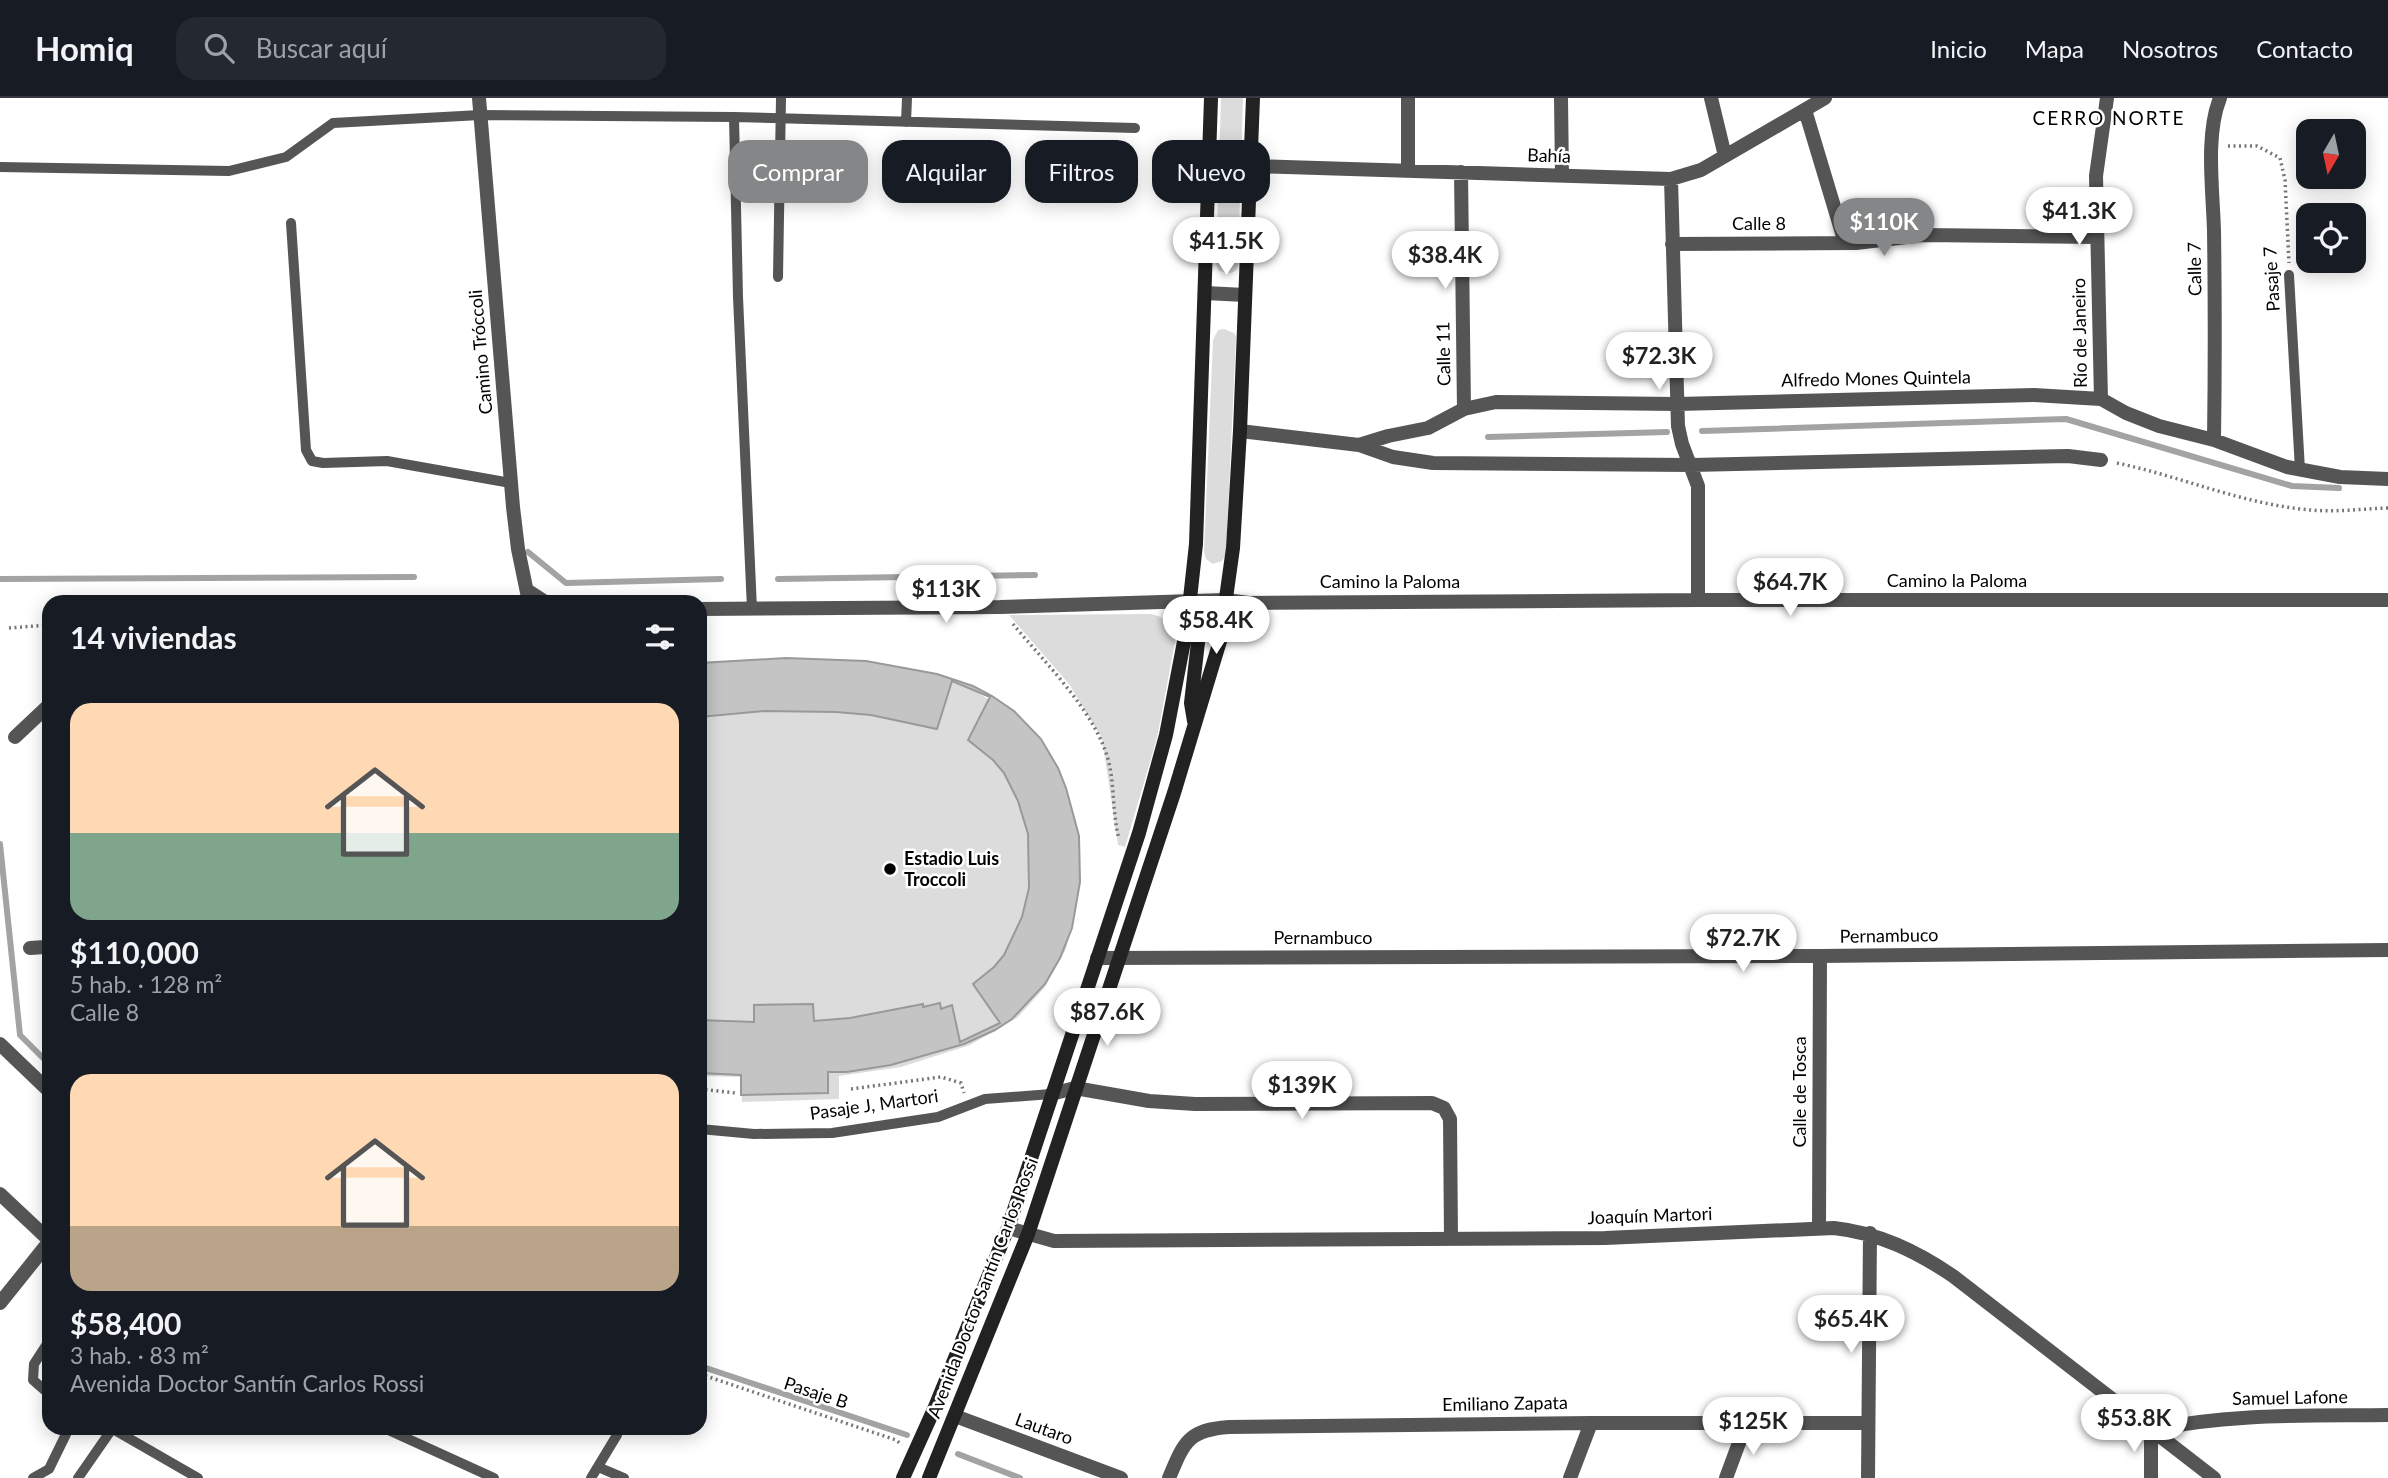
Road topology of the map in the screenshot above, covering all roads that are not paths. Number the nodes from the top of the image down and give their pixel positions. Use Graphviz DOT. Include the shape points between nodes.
graph roads {
  1 [pos="480,98"];
  2 [pos="781,98"];
  3 [pos="907,98"];
  4 [pos="1211,98"];
  5 [pos="1252,98"];
  6 [pos="1408,98"];
  7 [pos="1560,98"];
  8 [pos="1711,98"];
  9 [pos="1825,98"];
  10 [pos="2107,98"];
  11 [pos="2220,98"];
  12 [pos="1805,110"];
  13 [pos="480,115"];
  14 [pos="734,117"];
  15 [pos="781,118"];
  16 [pos="906,121"];
  17 [pos="1135,128"];
  18 [pos="1251,140"];
  19 [pos="1725,156"];
  20 [pos="1270,166"];
  21 [pos="0,167"];
  22 [pos="1408,169"];
  23 [pos="1461,172"];
  24 [pos="1562,176"];
  25 [pos="1671,179"];
  26 [pos="1249,203"];
  27 [pos="291,223"];
  28 [pos="2097,237"];
  29 [pos="1672,243"];
  30 [pos="1845,243"];
  31 [pos="2289,275"];
  32 [pos="778,277"];
  33 [pos="1205,293"];
  34 [pos="1245,295"];
  35 [pos="2101,399"];
  36 [pos="1677,404"];
  37 [pos="1464,409"];
  38 [pos="1240,430"];
  39 [pos="2214,440"];
  40 [pos="1359,445"];
  41 [pos="2101,460"];
  42 [pos="1692,465"];
  43 [pos="2300,470"];
  44 [pos="2388,479"];
  45 [pos="511,483"];
  46 [pos="528,595"];
  47 [pos="1226,600"];
  48 [pos="1698,600"];
  49 [pos="2388,600"];
  50 [pos="1191,602"];
  51 [pos="707,609"];
  52 [pos="752,609"];
  53 [pos="42,712"];
  54 [pos="1195,726"];
  55 [pos="15,737"];
  56 [pos="42,947"];
  57 [pos="30,948"];
  58 [pos="2388,950"];
  59 [pos="1821,956"];
  60 [pos="1097,958"];
  61 [pos="1119,958"];
  62 [pos="0,1044"];
  63 [pos="42,1084"];
  64 [pos="1075,1088"];
  65 [pos="1051,1094"];
  66 [pos="707,1130"];
  67 [pos="0,1194"];
  68 [pos="1008,1228"];
  69 [pos="1819,1228"];
  70 [pos="1870,1233"];
  71 [pos="42,1234"];
  72 [pos="1028,1234"];
  73 [pos="1451,1239"];
  74 [pos="42,1250"];
  75 [pos="0,1303"];
  76 [pos="42,1352"];
  77 [pos="42,1388"];
  78 [pos="2388,1415"];
  79 [pos="955,1416"];
  80 [pos="1591,1423"];
  81 [pos="1868,1423"];
  82 [pos="1746,1424"];
  83 [pos="2151,1430"];
  84 [pos="66,1435"];
  85 [pos="106,1435"];
  86 [pos="123,1435"];
  87 [pos="399,1435"];
  88 [pos="617,1435"];
  89 [pos="598,1467"];
  90 [pos="33,1478"];
  91 [pos="78,1478"];
  92 [pos="198,1478"];
  93 [pos="494,1478"];
  94 [pos="591,1478"];
  95 [pos="624,1478"];
  96 [pos="903,1478"];
  97 [pos="929,1478"];
  98 [pos="1121,1478"];
  99 [pos="1169,1478"];
  100 [pos="1570,1478"];
  101 [pos="1726,1478"];
  102 [pos="1868,1478"];
  103 [pos="2151,1478"];
  104 [pos="2214,1478"];
  1 -- 13 [label="street, Camino Tróccoli"];
  2 -- 15 [label="lane"];
  3 -- 16 [label="lane"];
  4 -- 33 [label="street, Avenida Doctor Santín Carlos Rossi"];
  5 -- 18 [label="street, Avenida Doctor Santín Carlos Rossi"];
  6 -- 22 [label="street"];
  7 -- 24 [label="street"];
  8 -- 19 [label="street"];
  9 -- 12 [label="street, Bahía"];
  10 -- 28 [label="street, Río de Janeiro" via="2096,176"];
  11 -- 39 [label="street, Calle 7" via="2212,146"];
  12 -- 19 [label="street, Bahía"];
  12 -- 30 [label="street"];
  13 -- 14 [label="lane"];
  13 -- 21 [label="lane" via="333,123 286,157 229,171"];
  13 -- 45 [label="street, Camino Tróccoli"];
  14 -- 15 [label="lane"];
  14 -- 52 [label="lane"];
  15 -- 16 [label="lane"];
  15 -- 32 [label="lane"];
  16 -- 17 [label="lane"];
  19 -- 25 [label="street, Bahía"];
  20 -- 22 [label="street, Bahía"];
  22 -- 23 [label="street, Bahía"];
  23 -- 24 [label="street, Bahía"];
  23 -- 37 [label="street, Calle 11"];
  24 -- 25 [label="street, Bahía"];
  25 -- 29 [label="street"];
  26 -- 34 [label="street, Avenida Doctor Santín Carlos Rossi"];
  27 -- 45 [label="lane" via="306,450 312,461 387,461"];
  28 -- 30 [label="street, Calle 8" via="1923,235"];
  28 -- 35 [label="street, Río de Janeiro"];
  29 -- 30 [label="street, Calle 8"];
  29 -- 36 [label="street"];
  31 -- 43 [label="lane, Pasaje 7"];
  33 -- 34 [label="street"];
  33 -- 50 [label="street, Avenida Doctor Santín Carlos Rossi"];
  34 -- 38 [label="street, Avenida Doctor Santín Carlos Rossi"];
  35 -- 36 [label="street, Alfredo Mones Quintela" via="2034,395"];
  35 -- 39 [label="street, Alfredo Mones Quintela" via="2159,426"];
  36 -- 37 [label="street, Alfredo Mones Quintela" via="1496,402"];
  36 -- 42 [label="street" via="1682,444"];
  37 -- 40 [label="street, Alfredo Mones Quintela" via="1428,428"];
  38 -- 40 [label="street, Alfredo Mones Quintela"];
  38 -- 47 [label="street, Avenida Doctor Santín Carlos Rossi"];
  39 -- 43 [label="street, Alfredo Mones Quintela"];
  40 -- 42 [label="street, Alfredo Mones Quintela" via="1393,457 1433,463"];
  41 -- 42 [label="street, Alfredo Mones Quintela" via="2068,456"];
  42 -- 48 [label="street" via="1700,513"];
  43 -- 44 [label="street, Alfredo Mones Quintela"];
  45 -- 46 [label="street, Camino Tróccoli"];
  47 -- 48 [label="street, Camino la Paloma"];
  47 -- 50 [label="street, Camino la Paloma"];
  47 -- 54 [label="street, Avenida Doctor Santín Carlos Rossi" via="1220,641"];
  48 -- 49 [label="street, Camino la Paloma"];
  50 -- 52 [label="street"];
  50 -- 54 [label="street" via="1200,625 1191,703"];
  50 -- 60 [label="street, Avenida Doctor Santín Carlos Rossi" via="1166,735"];
  51 -- 52 [label="street"];
  53 -- 55 [label="street"];
  54 -- 61 [label="street, Avenida Doctor Santín Carlos Rossi"];
  56 -- 57 [label="street"];
  58 -- 59 [label="street, Pernambuco"];
  59 -- 61 [label="street, Pernambuco"];
  59 -- 69 [label="street, Calle de Tosca"];
  60 -- 61 [label="street, Pernambuco"];
  60 -- 65 [label="street, Avenida Doctor Santín Carlos Rossi"];
  61 -- 64 [label="street, Avenida Doctor Santín Carlos Rossi"];
  62 -- 63 [label="street"];
  64 -- 65 [label="street"];
  64 -- 72 [label="street, Avenida Doctor Santín Carlos Rossi"];
  64 -- 73 [label="street" via="1195,1104 1432,1103 1444,1108 1450,1119"];
  65 -- 66 [label="lane, Pasaje J, Martori" via="985,1099 937,1116 832,1133"];
  65 -- 68 [label="street, Avenida Doctor Santín Carlos Rossi"];
  67 -- 71 [label="street"];
  68 -- 72 [label="street, Joaquín Martori"];
  68 -- 96 [label="street, Avenida Doctor Santín Carlos Rossi"];
  69 -- 70 [label="street, Joaquín Martori"];
  69 -- 73 [label="street, Joaquín Martori" via="1605,1238"];
  70 -- 81 [label="street"];
  70 -- 83 [label="street, Joaquín Martori" via="1915,1252 1953,1276"];
  72 -- 73 [label="street, Joaquín Martori" via="1054,1241"];
  72 -- 79 [label="street, Avenida Doctor Santín Carlos Rossi"];
  74 -- 75 [label="street"];
  76 -- 77 [label="lane" via="34,1364 33,1380"];
  78 -- 83 [label="street, Samuel Lafone" via="2191,1421"];
  79 -- 97 [label="street, Avenida Doctor Santín Carlos Rossi"];
  79 -- 98 [label="street, Lautaro"];
  80 -- 82 [label="street, Emiliano Zapata"];
  80 -- 99 [label="street, Emiliano Zapata" via="1211,1428 1190,1439"];
  80 -- 100 [label="street"];
  81 -- 82 [label="street, Emiliano Zapata"];
  81 -- 102 [label="street"];
  82 -- 101 [label="street"];
  83 -- 103 [label="street"];
  83 -- 104 [label="street, Joaquín Martori"];
  84 -- 90 [label="lane" via="49,1469"];
  85 -- 91 [label="lane"];
  86 -- 92 [label="lane"];
  87 -- 93 [label="lane"];
  88 -- 89 [label="lane"];
  89 -- 94 [label="lane"];
  89 -- 95 [label="lane"];
}
